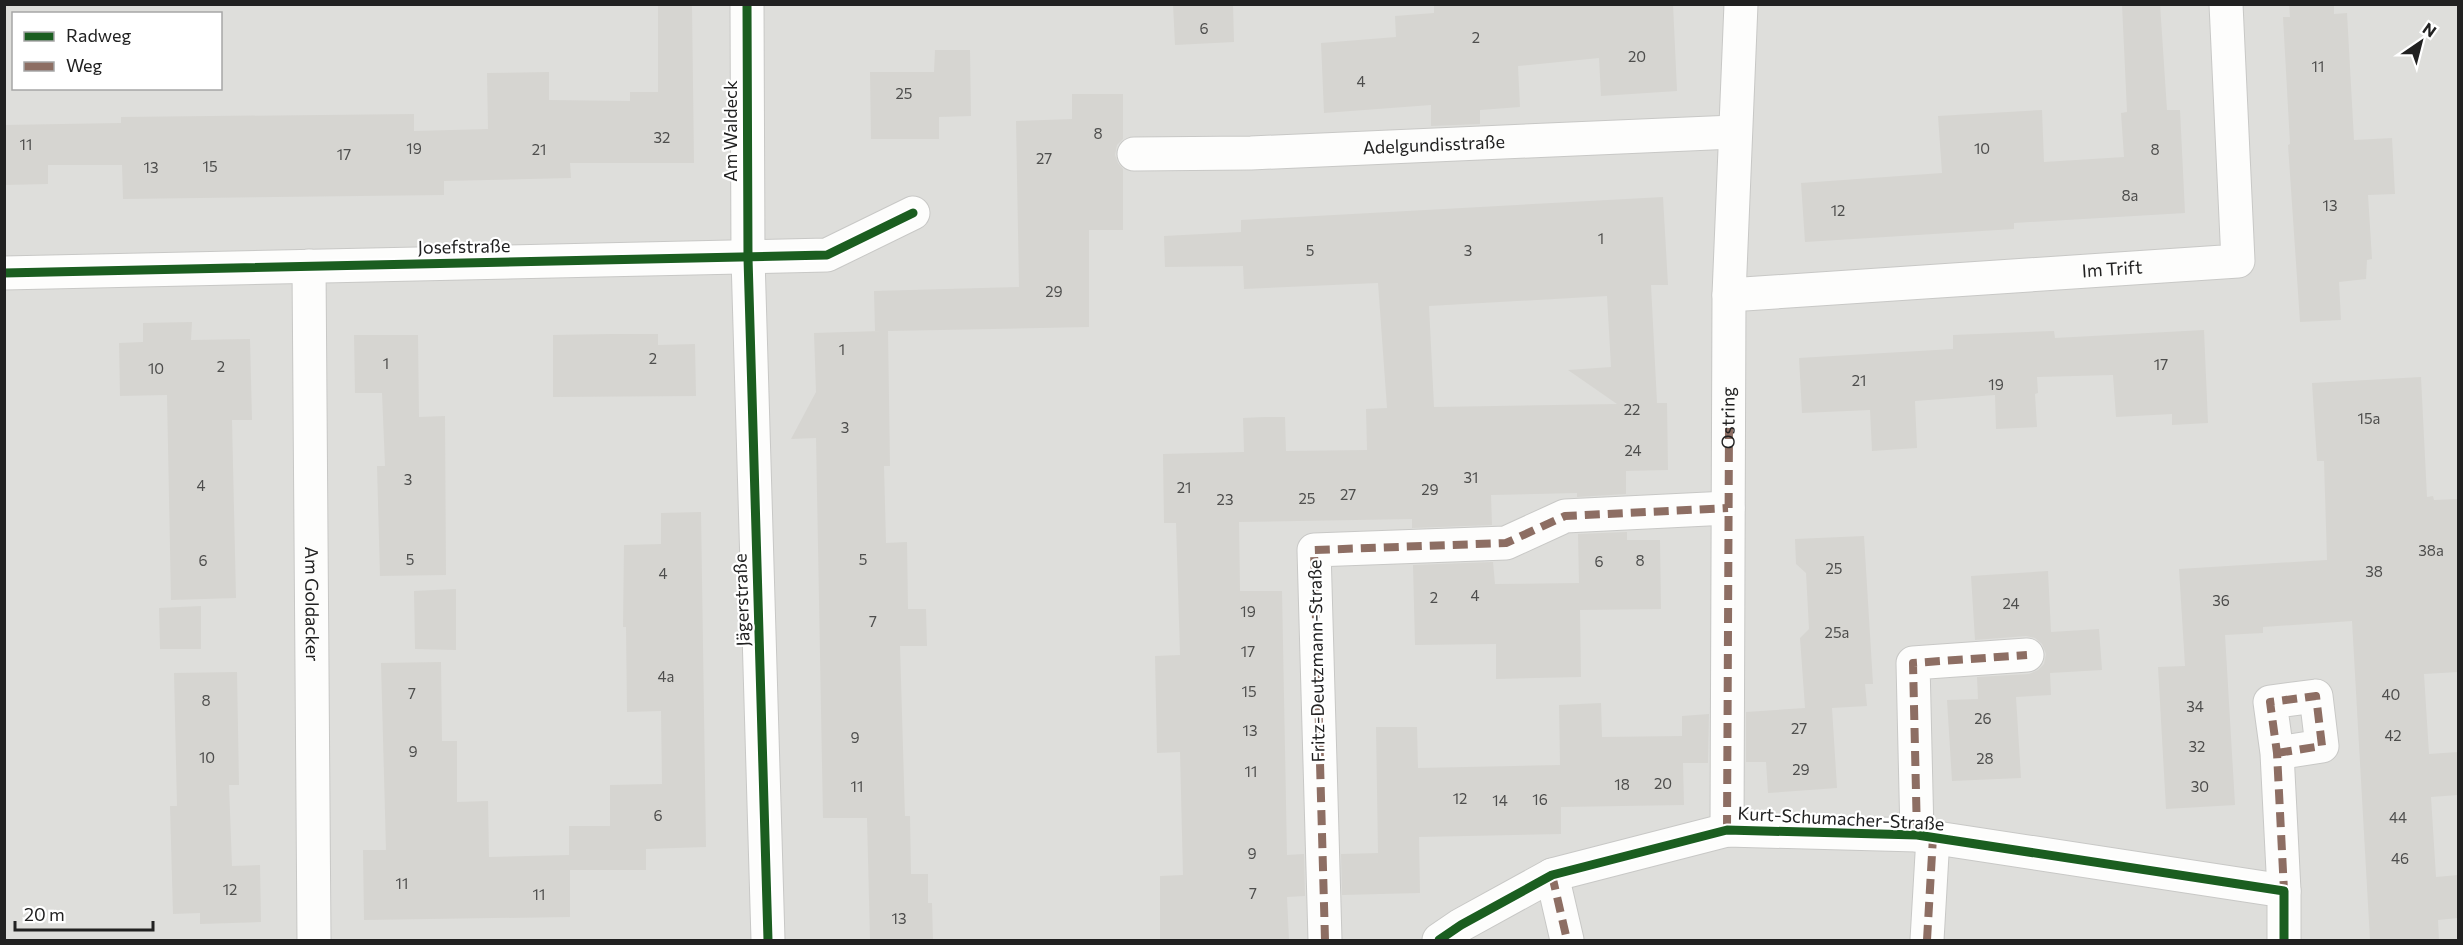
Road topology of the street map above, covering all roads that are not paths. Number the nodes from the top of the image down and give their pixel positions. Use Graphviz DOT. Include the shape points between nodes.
graph roads {
  1 [pos="747,4"];
  2 [pos="1741,4"];
  3 [pos="2226,4"];
  4 [pos="1734,132"];
  5 [pos="1134,154"];
  6 [pos="913,213"];
  7 [pos="748,258"];
  8 [pos="309,266"];
  9 [pos="4,273"];
  10 [pos="1729,295"];
  11 [pos="1728,508"];
  12 [pos="2028,655"];
  13 [pos="2277,753"];
  14 [pos="1727,830"];
  15 [pos="1925,836"];
  16 [pos="1552,875"];
  17 [pos="2284,891"];
  18 [pos="314,940"];
  19 [pos="768,940"];
  20 [pos="1325,940"];
  21 [pos="1439,940"];
  22 [pos="1567,940"];
  23 [pos="1927,940"];
  24 [pos="2284,940"];
  1 -- 7 [label="street, Am Waldeck"];
  2 -- 4 [label="street, Ostring"];
  3 -- 10 [label="street, Im Trift" via="2238,261"];
  4 -- 5 [label="street, Adelgundisstraße" via="1251,153"];
  4 -- 10 [label="street, Ostring"];
  6 -- 7 [label="street, Josefstraße" via="827,255"];
  7 -- 8 [label="street, Josefstraße"];
  7 -- 19 [label="street, Jägerstraße"];
  8 -- 9 [label="street, Josefstraße"];
  8 -- 18 [label="street, Am Goldacker"];
  10 -- 11 [label="street, Ostring"];
  11 -- 14 [label="street, Ostring"];
  11 -- 20 [label="street, Fritz-Deutzmann-Straße" via="1565,516 1506,543 1314,550"];
  12 -- 15 [label="street, Kurt-Schumacher-Straße" via="1913,663"];
  13 -- 17 [label="street"];
  14 -- 15 [label="street, Kurt-Schumacher-Straße"];
  14 -- 16 [label="street, Kurt-Schumacher-Straße"];
  15 -- 17 [label="street, Kurt-Schumacher-Straße"];
  15 -- 23 [label="street, Kurt-Schumacher-Straße"];
  16 -- 21 [label="street, Kurt-Schumacher-Straße"];
  16 -- 22 [label="street"];
  17 -- 24 [label="street"];
}
